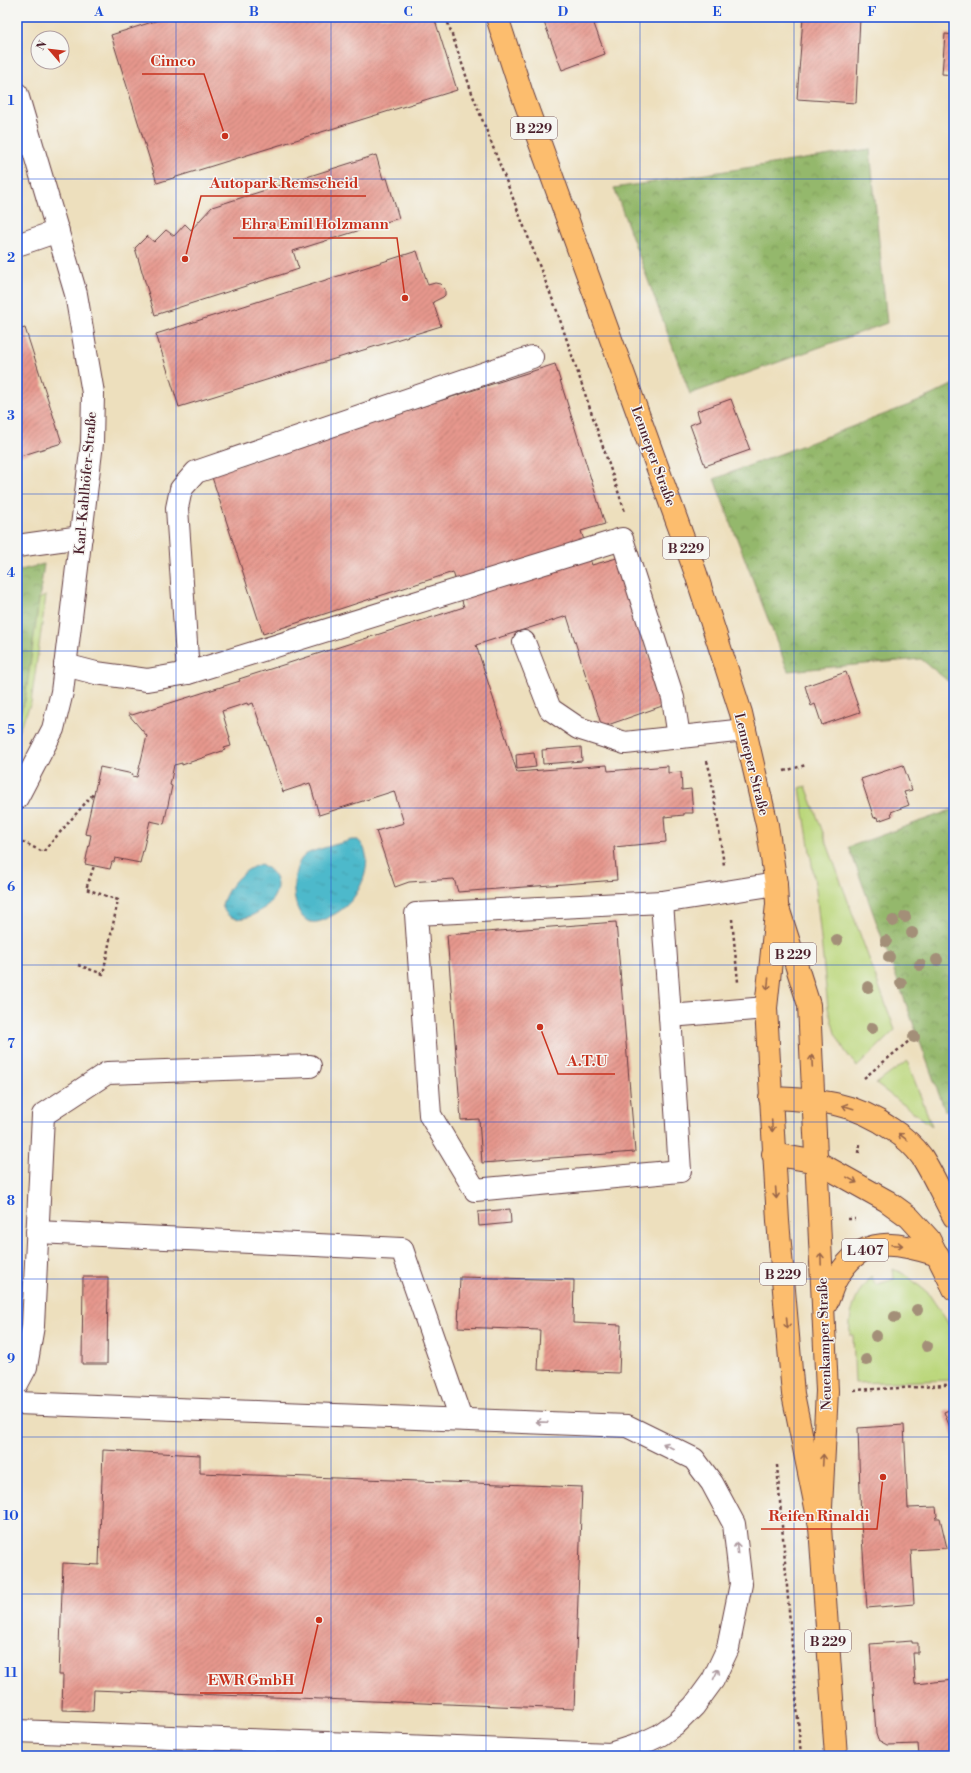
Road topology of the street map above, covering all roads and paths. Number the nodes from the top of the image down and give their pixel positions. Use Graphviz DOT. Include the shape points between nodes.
graph roads {
  1 [pos="497,17"];
  2 [pos="17,94"];
  3 [pos="58,232"];
  4 [pos="17,245"];
  5 [pos="532,357"];
  6 [pos="81,537"];
  7 [pos="17,546"];
  8 [pos="524,642"];
  9 [pos="66,665"];
  10 [pos="188,673"];
  11 [pos="744,730"];
  12 [pos="679,737"];
  13 [pos="94,793"];
  14 [pos="17,798"];
  15 [pos="17,839"];
  16 [pos="94,866"];
  17 [pos="777,894"];
  18 [pos="662,902"];
  19 [pos="78,965"];
  20 [pos="766,1008"];
  21 [pos="670,1016"];
  22 [pos="909,1041"];
  23 [pos="310,1066"];
  24 [pos="864,1078"];
  25 [pos="770,1098"];
  26 [pos="814,1100"];
  27 [pos="773,1154"];
  28 [pos="817,1162"];
  29 [pos="954,1217"];
  30 [pos="38,1232"];
  31 [pos="938,1255"];
  32 [pos="954,1290"];
  33 [pos="824,1311"];
  34 [pos="17,1384"];
  35 [pos="954,1384"];
  36 [pos="854,1390"];
  37 [pos="17,1403"];
  38 [pos="460,1419"];
  39 [pos="777,1458"];
  40 [pos="820,1527"];
  41 [pos="17,1731"];
  42 [pos="800,1756"];
  43 [pos="836,1756"];
  1 -- 11 [label="main road, Lenneper Straße / B 229" via="695,571"];
  2 -- 3 [label="street, Karl-Kahlhöfer-Straße"];
  3 -- 4 [label="street"];
  3 -- 6 [label="street, Karl-Kahlhöfer-Straße" via="76,294 93,393 92,443"];
  5 -- 10 [label="street" via="196,472 181,489 177,508"];
  6 -- 7 [label="street"];
  6 -- 9 [label="street, Karl-Kahlhöfer-Straße"];
  8 -- 12 [label="street" via="550,709 578,728 625,743"];
  9 -- 10 [label="street" via="96,673 147,680"];
  9 -- 14 [label="street, Karl-Kahlhöfer-Straße" via="53,729"];
  10 -- 12 [label="street" via="622,539 673,698"];
  11 -- 12 [label="street"];
  11 -- 17 [label="main road, Lenneper Straße / B 229" via="767,825"];
  13 -- 15 [label="path" via="43,852"];
  16 -- 19 [label="path" via="86,889 118,900 103,974"];
  17 -- 18 [label="street"];
  17 -- 20 [label="main road, Lenneper Straße / B 229, one-way"];
  26 -- 17 [label="main road, Lenneper Straße / B 229, one-way" via="809,1004"];
  18 -- 21 [label="street"];
  18 -- 21 [label="street" via="416,914 430,1115 475,1190 680,1171"];
  20 -- 21 [label="street"];
  20 -- 25 [label="main road, Lenneper Straße / B 229"];
  22 -- 24 [label="path"];
  23 -- 30 [label="street" via="107,1074 43,1115"];
  25 -- 26 [label="main road"];
  25 -- 27 [label="main road, B 229, one-way"];
  26 -- 28 [label="main road, B 229"];
  29 -- 26 [label="main road, one-way" via="921,1156 906,1138 862,1111"];
  27 -- 28 [label="main road"];
  27 -- 40 [label="main road, Neuenkamper Straße / B 229, one-way" via="793,1394"];
  28 -- 31 [label="main road, one-way" via="887,1201 909,1217"];
  33 -- 28 [label="main road, Neuenkamper Straße / B 229, one-way"];
  30 -- 34 [label="street" via="33,1326 26,1368"];
  30 -- 38 [label="street" via="402,1249"];
  31 -- 32 [label="main road"];
  33 -- 31 [label="main road, L 407, one-way" via="837,1278 852,1258 869,1247 904,1245"];
  40 -- 33 [label="main road, Neuenkamper Straße / B 229, one-way" via="827,1391"];
  35 -- 36 [label="path"];
  37 -- 38 [label="street"];
  41 -- 38 [label="street, one-way" via="610,1754 660,1735 694,1706 713,1680 728,1648 741,1584 734,1524 712,1483 694,1460 627,1426"];
  39 -- 42 [label="path"];
  40 -- 43 [label="main road, Neuenkamper Straße / B 229"];
}
